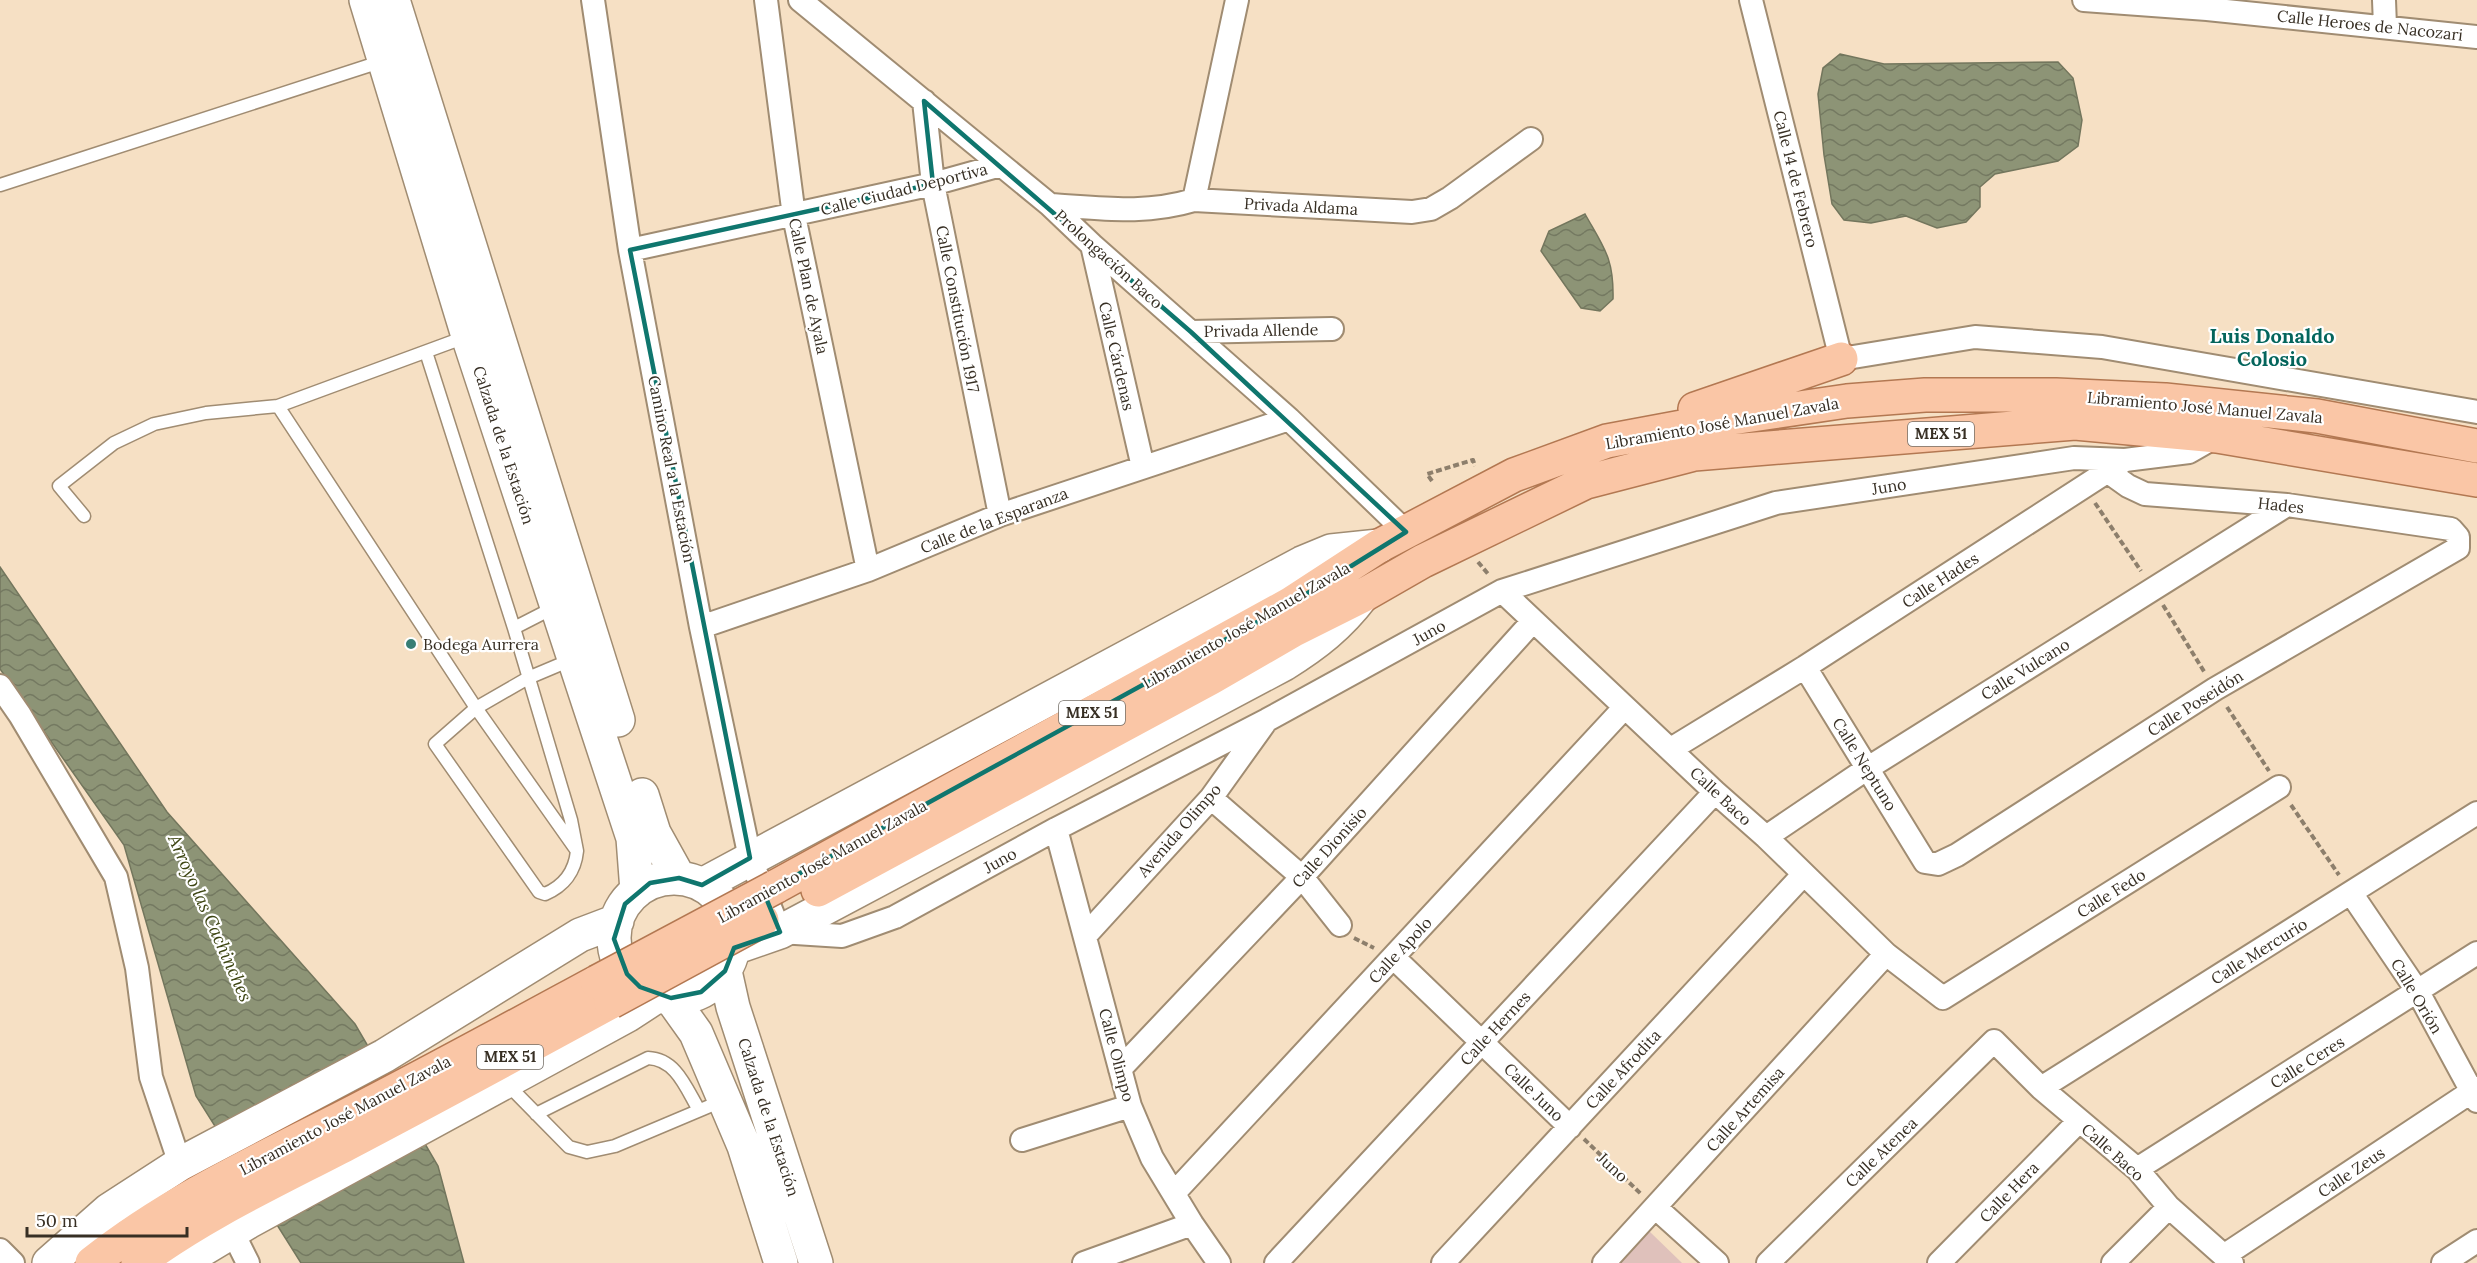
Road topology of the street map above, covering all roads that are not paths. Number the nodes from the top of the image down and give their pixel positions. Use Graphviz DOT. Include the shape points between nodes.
graph roads {
  1 [pos="366,0"];
  2 [pos="393,0"];
  3 [pos="593,0"];
  4 [pos="766,0"];
  5 [pos="800,0"];
  6 [pos="1238,0"];
  7 [pos="1751,0"];
  8 [pos="2084,0"];
  9 [pos="2384,0"];
  10 [pos="2207,4"];
  11 [pos="2385,26"];
  12 [pos="2477,37"];
  13 [pos="384,61"];
  14 [pos="924,100"];
  15 [pos="1531,139"];
  16 [pos="1001,165"];
  17 [pos="933,184"];
  18 [pos="0,185"];
  19 [pos="1194,200"];
  20 [pos="1050,205"];
  21 [pos="794,216"];
  22 [pos="1092,245"];
  23 [pos="630,250"];
  24 [pos="1332,329"];
  25 [pos="1191,332"];
  26 [pos="482,333"];
  27 [pos="426,352"];
  28 [pos="1841,359"];
  29 [pos="278,406"];
  30 [pos="2477,412"];
  31 [pos="1289,419"];
  32 [pos="2217,436"];
  33 [pos="1607,441"];
  34 [pos="2477,446"];
  35 [pos="2116,465"];
  36 [pos="1143,467"];
  37 [pos="2477,480"];
  38 [pos="2287,505"];
  39 [pos="1000,515"];
  40 [pos="84,516"];
  41 [pos="2458,537"];
  42 [pos="1392,539"];
  43 [pos="868,570"];
  44 [pos="1502,591"];
  45 [pos="556,607"];
  46 [pos="1533,621"];
  47 [pos="701,627"];
  48 [pos="514,628"];
  49 [pos="574,659"];
  50 [pos="1804,667"];
  51 [pos="528,678"];
  52 [pos="0,686"];
  53 [pos="1625,707"];
  54 [pos="476,708"];
  55 [pos="1267,720"];
  56 [pos="1671,749"];
  57 [pos="1868,768"];
  58 [pos="2279,787"];
  59 [pos="1715,792"];
  60 [pos="1210,798"];
  61 [pos="2477,813"];
  62 [pos="1056,829"];
  63 [pos="1766,837"];
  64 [pos="577,851"];
  65 [pos="750,858"];
  66 [pos="1925,862"];
  67 [pos="1803,875"];
  68 [pos="1302,877"];
  69 [pos="691,881"];
  70 [pos="637,891"];
  71 [pos="2351,893"];
  72 [pos="781,908"];
  73 [pos="617,921"];
  74 [pos="1340,925"];
  75 [pos="1086,936"];
  76 [pos="2477,953"];
  77 [pos="1886,954"];
  78 [pos="1394,957"];
  79 [pos="729,959"];
  80 [pos="2418,992"];
  81 [pos="664,997"];
  82 [pos="1943,998"];
  83 [pos="1994,1041"];
  84 [pos="1482,1042"];
  85 [pos="1120,1069"];
  86 [pos="505,1082"];
  87 [pos="2041,1088"];
  88 [pos="2475,1094"];
  89 [pos="712,1105"];
  90 [pos="1130,1106"];
  91 [pos="410,1109"];
  92 [pos="536,1114"];
  93 [pos="2079,1121"];
  94 [pos="1570,1126"];
  95 [pos="1022,1140"];
  96 [pos="194,1157"];
  97 [pos="2137,1169"];
  98 [pos="1175,1192"];
  99 [pos="1655,1207"];
  100 [pos="2169,1207"];
  101 [pos="235,1209"];
  102 [pos="1192,1224"];
  103 [pos="2477,1241"];
  104 [pos="0,1250"];
  105 [pos="2228,1259"];
  106 [pos="13,1263"];
  107 [pos="49,1263"];
  108 [pos="92,1263"];
  109 [pos="138,1263"];
  110 [pos="180,1263"];
  111 [pos="248,1263"];
  112 [pos="781,1263"];
  113 [pos="816,1263"];
  114 [pos="1084,1263"];
  115 [pos="1219,1263"];
  116 [pos="1276,1263"];
  117 [pos="1443,1263"];
  118 [pos="1604,1263"];
  119 [pos="1717,1263"];
  120 [pos="1768,1263"];
  121 [pos="1939,1263"];
  122 [pos="2113,1263"];
  123 [pos="2443,1263"];
  1 -- 13 [label="main road, Calzada de la Estación"];
  2 -- 26 [label="main road, Calzada de la Estación"];
  3 -- 23 [label="street, Camino Real a la Estación"];
  4 -- 21 [label="street, Calle Plan de Ayala"];
  5 -- 14 [label="street, Prolongación Baco"];
  6 -- 19 [label="street"];
  7 -- 28 [label="street, Calle 14 de Febrero"];
  8 -- 10 [label="street, Calle Heroes de Nacozari"];
  9 -- 11 [label="street"];
  10 -- 11 [label="street, Calle Heroes de Nacozari"];
  11 -- 12 [label="street, Calle Heroes de Nacozari"];
  13 -- 18 [label="lane"];
  13 -- 26 [label="main road, Calzada de la Estación"];
  14 -- 16 [label="street, Prolongación Baco"];
  14 -- 17 [label="street, Calle Constitución 1917"];
  15 -- 19 [label="street, Privada Aldama" via="1431,210"];
  16 -- 17 [label="street, Calle Ciudad Deportiva"];
  16 -- 20 [label="street, Prolongación Baco"];
  17 -- 21 [label="street, Calle Ciudad Deportiva"];
  17 -- 39 [label="street, Calle Constitución 1917"];
  19 -- 20 [label="street, Privada Aldama" via="1168,208 1133,210"];
  20 -- 22 [label="street, Prolongación Baco"];
  21 -- 23 [label="street, Calle Ciudad Deportiva"];
  21 -- 43 [label="street, Calle Plan de Ayala"];
  22 -- 25 [label="street, Prolongación Baco"];
  22 -- 36 [label="street, Calle Cárdenas"];
  23 -- 47 [label="street, Camino Real a la Estación"];
  24 -- 25 [label="street, Privada Allende"];
  25 -- 31 [label="street, Prolongación Baco"];
  26 -- 27 [label="lane"];
  26 -- 45 [label="main road, Calzada de la Estación"];
  26 -- 69 [label="main road, Calzada de la Estación" via="654,833"];
  27 -- 29 [label="lane"];
  27 -- 48 [label="lane"];
  28 -- 30 [label="street" via="1975,337 2068,344"];
  28 -- 33 [label="main road"];
  29 -- 40 [label="lane" via="206,413 154,424 114,442 59,486"];
  29 -- 54 [label="lane"];
  31 -- 36 [label="street, Calle de la Esparanza"];
  31 -- 42 [label="street, Prolongación Baco"];
  32 -- 35 [label="street, Calle Hades" via="2189,452"];
  32 -- 37 [label="main road, Libramiento José Manuel Zavala / MEX 51"];
  32 -- 72 [label="main road, Libramiento José Manuel Zavala / MEX 51" via="2075,423 1694,454 1586,482 1423,561"];
  33 -- 34 [label="main road, Libramiento José Manuel Zavala / MEX 51" via="1847,401 1925,395 2056,394 2165,400 2317,416"];
  33 -- 42 [label="main road, Libramiento José Manuel Zavala / MEX 51" via="1514,475"];
  35 -- 38 [label="street, Hades" via="2128,486 2145,494"];
  35 -- 44 [label="street, Juno" via="2074,458 1776,503"];
  35 -- 50 [label="street, Calle Hades"];
  36 -- 39 [label="street, Calle de la Esparanza"];
  38 -- 41 [label="street, Hades" via="2451,529"];
  38 -- 57 [label="street, Calle Vulcano"];
  39 -- 43 [label="street, Calle de la Esparanza"];
  41 -- 66 [label="street, Calle Poseidón" via="2458,548 2215,689 1957,855 1938,864"];
  42 -- 65 [label="main road" via="1330,551 1302,563"];
  42 -- 72 [label="main road, Libramiento José Manuel Zavala / MEX 51"];
  43 -- 47 [label="street, Calle de la Esparanza"];
  44 -- 46 [label="street, Calle Baco"];
  44 -- 55 [label="street, Juno"];
  45 -- 48 [label="lane"];
  45 -- 49 [label="main road, Calzada de la Estación"];
  46 -- 53 [label="street, Calle Baco"];
  46 -- 68 [label="street, Calle Dionisio"];
  47 -- 65 [label="street, Camino Real a la Estación"];
  48 -- 51 [label="lane"];
  49 -- 51 [label="lane"];
  49 -- 70 [label="main road, Calzada de la Estación" via="633,838"];
  50 -- 56 [label="street, Calle Hades"];
  50 -- 57 [label="street, Calle Neptuno"];
  51 -- 54 [label="lane"];
  51 -- 64 [label="lane" via="572,820"];
  52 -- 96 [label="street" via="116,877 137,968 151,1077"];
  53 -- 56 [label="street, Calle Baco"];
  53 -- 78 [label="street, Calle Apolo"];
  54 -- 64 [label="lane"];
  54 -- 64 [label="lane" via="435,744 539,892 552,891 572,872"];
  55 -- 60 [label="street, Avenida Olimpo"];
  55 -- 62 [label="street, Juno"];
  56 -- 59 [label="street, Calle Baco"];
  57 -- 63 [label="street, Calle Vulcano"];
  57 -- 66 [label="street, Calle Neptuno"];
  58 -- 82 [label="street, Calle Fedo"];
  59 -- 63 [label="street, Calle Baco"];
  59 -- 84 [label="street, Calle Hernes"];
  60 -- 68 [label="street"];
  60 -- 75 [label="street, Avenida Olimpo"];
  61 -- 71 [label="street, Calle Mercurio"];
  62 -- 72 [label="street, Juno" via="895,917 842,936"];
  62 -- 75 [label="street, Calle Olimpo"];
  63 -- 67 [label="street, Calle Baco"];
  65 -- 69 [label="main road"];
  65 -- 72 [label="street, Camino Real a la Estación"];
  67 -- 77 [label="street, Calle Baco"];
  67 -- 94 [label="street, Calle Afrodita"];
  68 -- 74 [label="street"];
  68 -- 85 [label="street, Calle Dionisio"];
  69 -- 70 [label="main road" via="657,881"];
  69 -- 79 [label="main road" via="717,896 728,911 734,929"];
  70 -- 73 [label="main road" via="624,904"];
  71 -- 80 [label="street, Calle Orión"];
  71 -- 87 [label="street, Calle Mercurio"];
  72 -- 79 [label="main road"];
  72 -- 91 [label="main road, Libramiento José Manuel Zavala / MEX 51, bridge" via="604,992"];
  73 -- 81 [label="main road" via="614,939 627,974 640,987"];
  73 -- 96 [label="main road" via="580,935 384,1056"];
  75 -- 85 [label="street, Calle Olimpo"];
  76 -- 80 [label="street, Calle Ceres"];
  77 -- 82 [label="street, Calle Baco"];
  77 -- 99 [label="street, Calle Artemisa"];
  78 -- 84 [label="street, Calle Juno"];
  78 -- 98 [label="street, Calle Apolo"];
  79 -- 81 [label="main road" via="714,983 701,992 687,997"];
  79 -- 113 [label="main road, Calzada de la Estación" via="733,1007"];
  80 -- 88 [label="street, Calle Orión"];
  80 -- 97 [label="street, Calle Ceres"];
  81 -- 86 [label="main road"];
  81 -- 89 [label="main road, Calzada de la Estación" via="696,1033"];
  83 -- 87 [label="street, Calle Baco"];
  83 -- 120 [label="street, Calle Atenea"];
  84 -- 94 [label="street, Calle Juno"];
  84 -- 116 [label="street, Calle Hernes"];
  85 -- 90 [label="street, Calle Olimpo"];
  86 -- 91 [label="main road"];
  86 -- 92 [label="lane"];
  87 -- 93 [label="street, Calle Baco"];
  88 -- 105 [label="street, Calle Zeus"];
  89 -- 92 [label="lane" via="615,1146 587,1152 569,1148"];
  89 -- 92 [label="lane" via="673,1067 660,1059 648,1058"];
  89 -- 112 [label="main road, Calzada de la Estación" via="744,1146"];
  90 -- 95 [label="street"];
  90 -- 98 [label="street, Calle Olimpo" via="1152,1158"];
  91 -- 101 [label="main road, Libramiento José Manuel Zavala / MEX 51"];
  91 -- 101 [label="main road"];
  93 -- 97 [label="street, Calle Baco"];
  93 -- 121 [label="street, Calle Hera"];
  94 -- 117 [label="street, Calle Afrodita"];
  96 -- 107 [label="main road" via="109,1210"];
  97 -- 100 [label="street, Calle Baco"];
  98 -- 102 [label="street, Calle Olimpo"];
  99 -- 118 [label="street, Calle Artemisa"];
  99 -- 119 [label="street"];
  100 -- 105 [label="street, Calle Baco"];
  100 -- 122 [label="street"];
  101 -- 108 [label="main road, Libramiento José Manuel Zavala / MEX 51" via="124,1239"];
  101 -- 109 [label="main road, Libramiento José Manuel Zavala / MEX 51" via="170,1239"];
  101 -- 110 [label="main road"];
  101 -- 111 [label="street"];
  102 -- 114 [label="street"];
  102 -- 115 [label="street, Calle Olimpo"];
  103 -- 123 [label="street"];
  104 -- 106 [label="street"];
}
